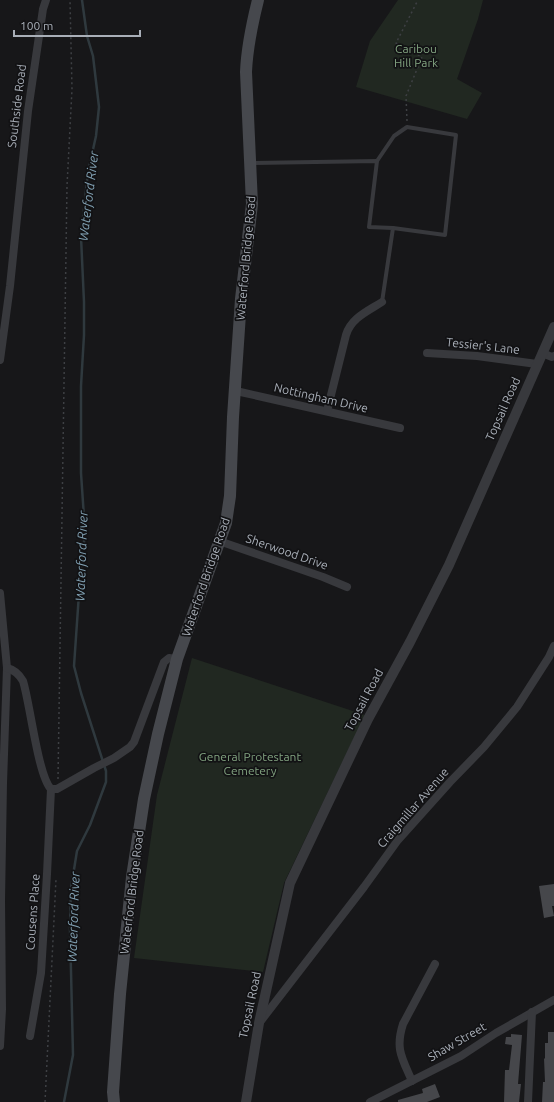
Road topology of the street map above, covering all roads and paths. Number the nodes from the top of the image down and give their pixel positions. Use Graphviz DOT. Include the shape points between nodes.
graph roads {
  1 [pos="46,0"];
  2 [pos="70,0"];
  3 [pos="258,0"];
  4 [pos="418,0"];
  5 [pos="407,127"];
  6 [pos="377,161"];
  7 [pos="250,163"];
  8 [pos="393,228"];
  9 [pos="382,302"];
  10 [pos="554,327"];
  11 [pos="427,353"];
  12 [pos="542,353"];
  13 [pos="554,356"];
  14 [pos="0,360"];
  15 [pos="537,364"];
  16 [pos="236,391"];
  17 [pos="327,411"];
  18 [pos="400,428"];
  19 [pos="219,541"];
  20 [pos="347,587"];
  21 [pos="0,593"];
  22 [pos="554,646"];
  23 [pos="177,659"];
  24 [pos="7,668"];
  25 [pos="58,779"];
  26 [pos="51,788"];
  27 [pos="56,875"];
  28 [pos="435,964"];
  29 [pos="554,1000"];
  30 [pos="532,1012"];
  31 [pos="259,1023"];
  32 [pos="30,1036"];
  33 [pos="0,1046"];
  34 [pos="412,1081"];
  35 [pos="45,1102"];
  36 [pos="114,1102"];
  37 [pos="246,1102"];
  38 [pos="370,1102"];
  39 [pos="528,1102"];
  1 -- 14 [label="street, Southside Road" via="28,104"];
  2 -- 25 [label="path" via="72,89 66,194"];
  3 -- 7 [label="main road, Waterford Bridge Road" via="246,60"];
  4 -- 5 [label="path" via="396,43 422,57 406,96"];
  5 -- 6 [label="lane" via="394,136"];
  5 -- 8 [label="lane" via="456,135 445,236"];
  6 -- 7 [label="lane"];
  6 -- 8 [label="lane" via="369,227"];
  7 -- 16 [label="main road, Waterford Bridge Road" via="252,204 241,299"];
  8 -- 9 [label="lane"];
  9 -- 17 [label="street" via="349,326"];
  10 -- 12 [label="street, Topsail Road"];
  11 -- 15 [label="street, Tessier's Lane"];
  12 -- 13 [label="street"];
  12 -- 15 [label="street, Topsail Road"];
  15 -- 31 [label="street, Topsail Road" via="449,565 368,719 290,883"];
  16 -- 17 [label="street, Nottingham Drive"];
  16 -- 19 [label="main road, Waterford Bridge Road" via="230,496 226,523"];
  17 -- 18 [label="street, Nottingham Drive"];
  19 -- 20 [label="street, Sherwood Drive"];
  19 -- 23 [label="main road, Waterford Bridge Road"];
  21 -- 24 [label="street"];
  22 -- 31 [label="street, Craigmillar Avenue" via="517,706 484,747 398,840"];
  23 -- 26 [label="street" via="169,658 164,662 134,742 114,758 57,789"];
  23 -- 36 [label="main road, Waterford Bridge Road" via="144,799 136,851 120,994"];
  24 -- 26 [label="street" via="14,669 23,681 41,764"];
  24 -- 33 [label="street" via="2,783"];
  26 -- 32 [label="street, Cousens Place" via="41,973"];
  27 -- 35 [label="path"];
  28 -- 34 [label="street" via="403,1024 398,1043"];
  29 -- 30 [label="street, Shaw Street"];
  30 -- 34 [label="street, Shaw Street" via="461,1056"];
  30 -- 39 [label="street"];
  31 -- 37 [label="street, Topsail Road"];
  34 -- 38 [label="street, Shaw Street"];
}
